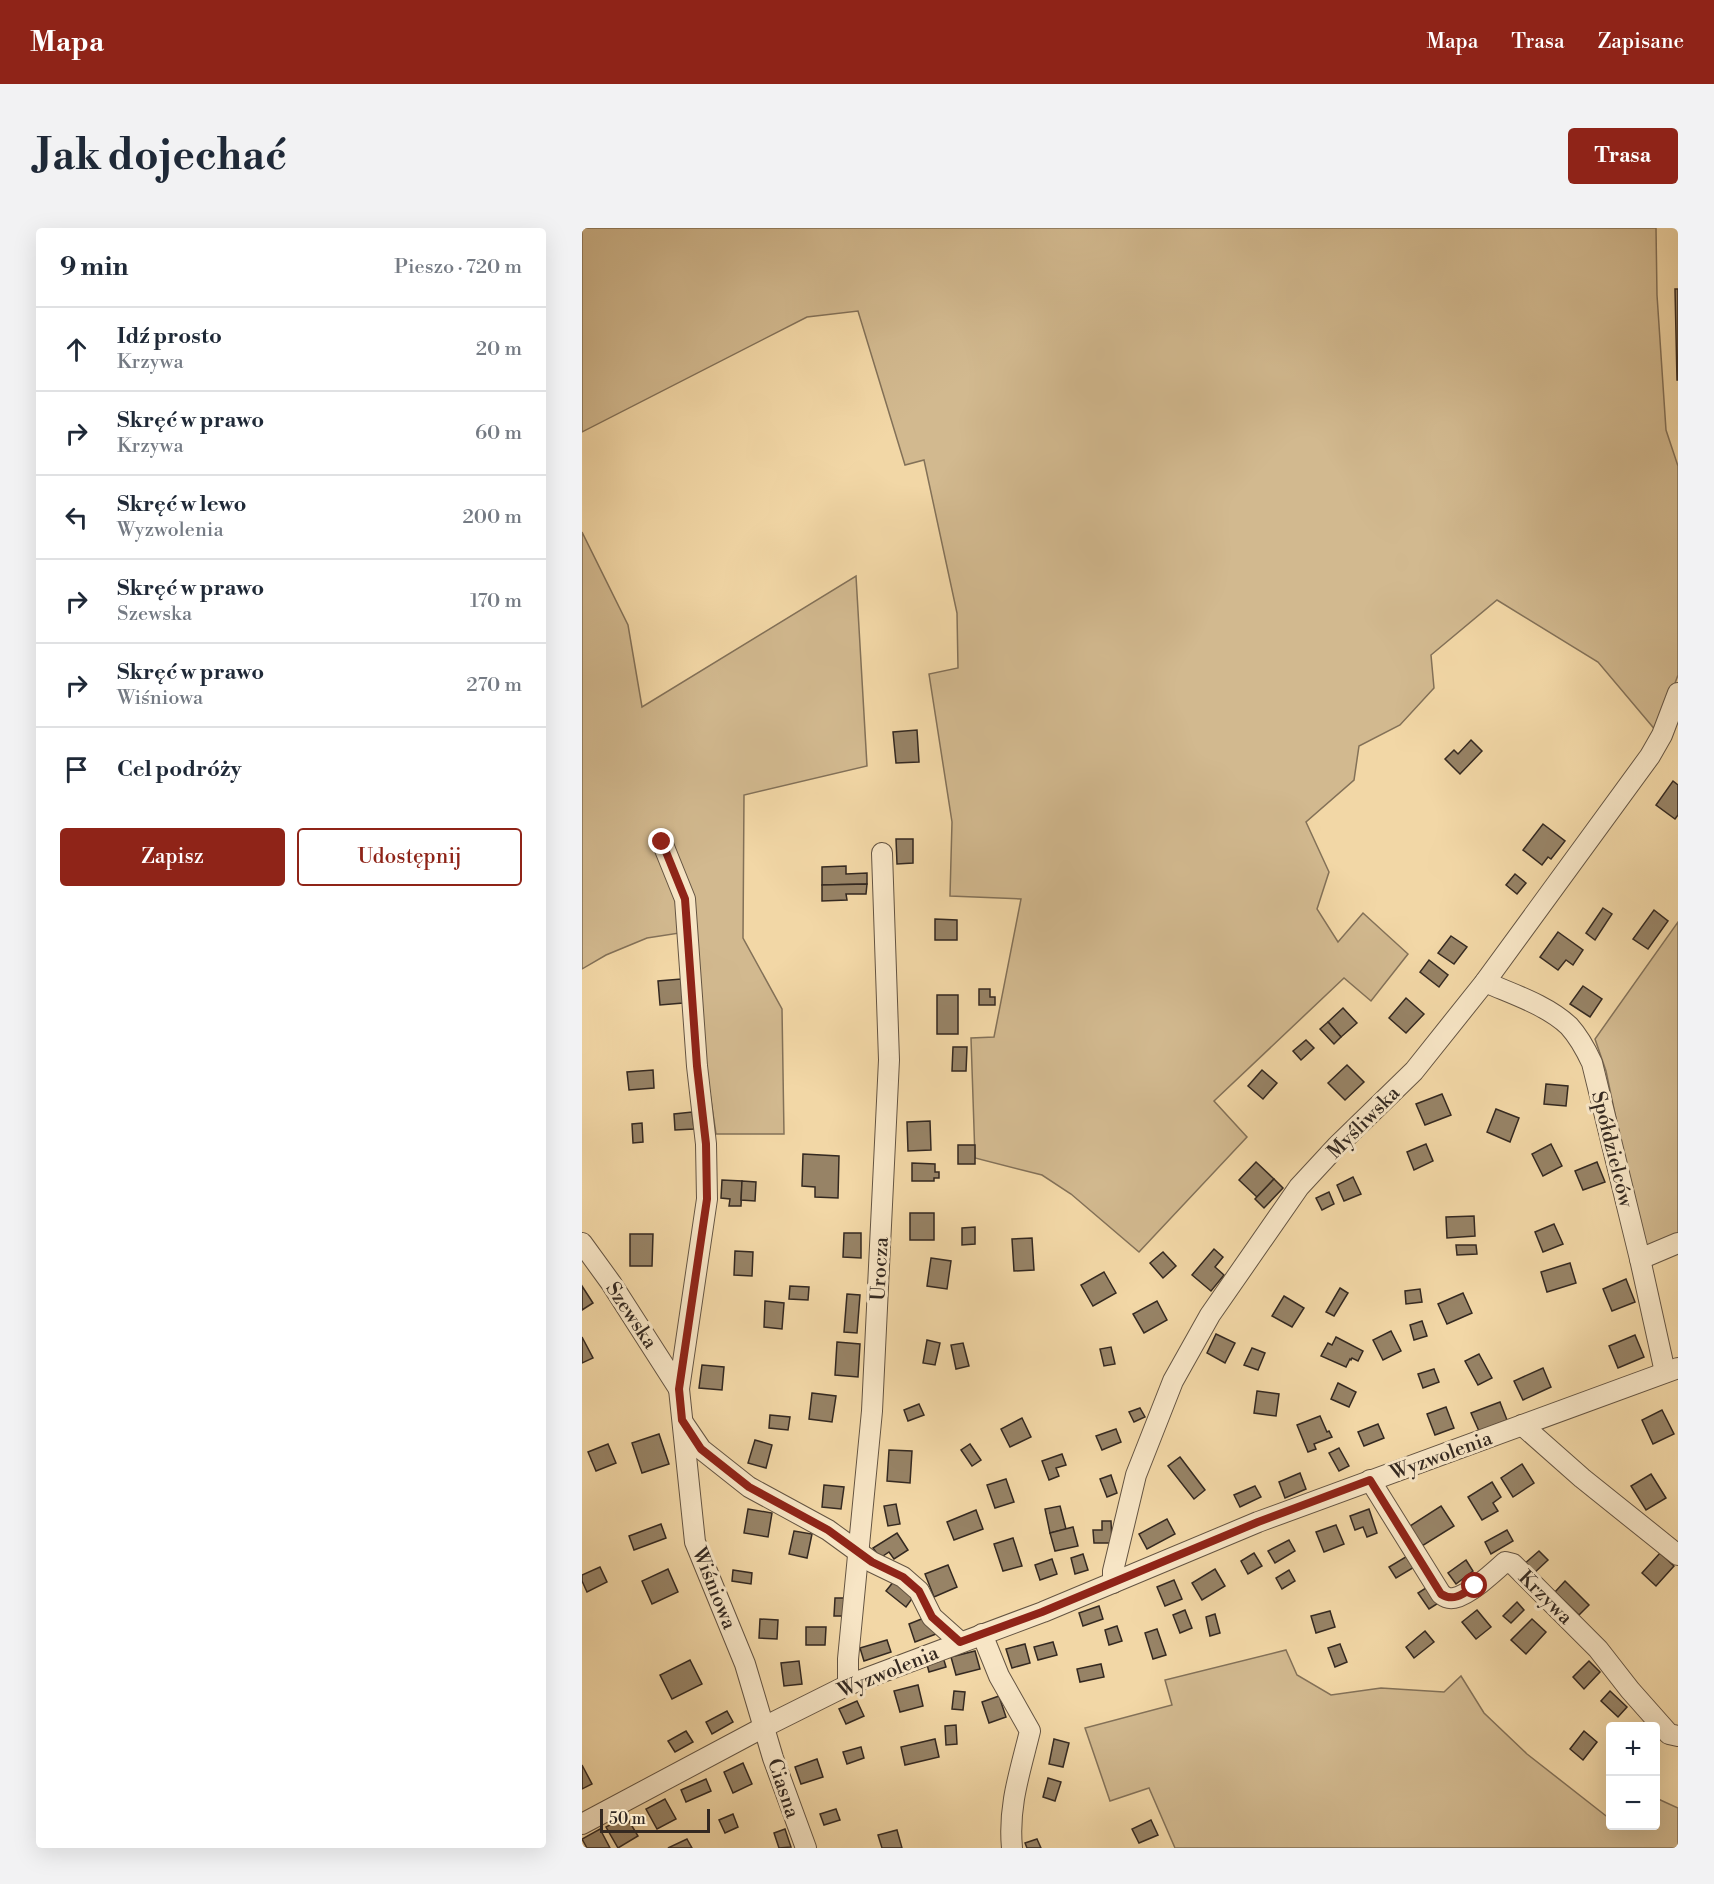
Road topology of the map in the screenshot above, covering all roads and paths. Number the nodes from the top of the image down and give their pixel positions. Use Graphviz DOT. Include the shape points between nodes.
graph roads {
  1 [pos="1678,693"];
  2 [pos="662,842"];
  3 [pos="882,853"];
  4 [pos="1485,982"];
  5 [pos="582,1243"];
  6 [pos="1678,1243"];
  7 [pos="1640,1259"];
  8 [pos="1671,1370"];
  9 [pos="679,1389"];
  10 [pos="682,1420"];
  11 [pos="1522,1425"];
  12 [pos="1370,1480"];
  13 [pos="858,1552"];
  14 [pos="1678,1555"];
  15 [pos="1113,1583"];
  16 [pos="982,1634"];
  17 [pos="960,1642"];
  18 [pos="848,1685"];
  19 [pos="764,1727"];
  20 [pos="1678,1736"];
  21 [pos="582,1824"];
  22 [pos="806,1848"];
  23 [pos="1012,1848"];
  1 -- 4 [label="street, Myśliwska" via="1650,756"];
  2 -- 9 [label="street, Wiśniowa" via="685,899 706,1144 707,1199"];
  3 -- 13 [label="street, Urocza" via="889,1060 873,1411"];
  4 -- 7 [label="street, Spółdzielców" via="1554,1014 1582,1042 1592,1062"];
  4 -- 15 [label="street, Myśliwska" via="1414,1071 1299,1186 1210,1315 1173,1380 1136,1475"];
  5 -- 9 [label="street, Szewska"];
  6 -- 7 [label="street"];
  7 -- 8 [label="street, Spółdzielców"];
  8 -- 11 [label="street, Wyzwolenia"];
  9 -- 10 [label="street, Wiśniowa"];
  10 -- 13 [label="street" via="701,1449 749,1487 828,1530"];
  10 -- 19 [label="street, Wiśniowa" via="695,1542 745,1664"];
  11 -- 12 [label="street, Wyzwolenia"];
  11 -- 14 [label="street"];
  12 -- 15 [label="street, Wyzwolenia"];
  12 -- 20 [label="street, Krzywa" via="1441,1594 1457,1597 1505,1562 1513,1564 1598,1649 1669,1734"];
  13 -- 17 [label="street" via="903,1577 919,1591 932,1617"];
  13 -- 18 [label="street, Urocza"];
  15 -- 16 [label="street, Wyzwolenia"];
  16 -- 17 [label="street, Wyzwolenia"];
  16 -- 23 [label="street" via="999,1676 1030,1731 1012,1798"];
  17 -- 18 [label="street, Wyzwolenia"];
  18 -- 19 [label="street, Wyzwolenia"];
  19 -- 21 [label="street, Wyzwolenia"];
  19 -- 22 [label="street, Ciasna"];
}
